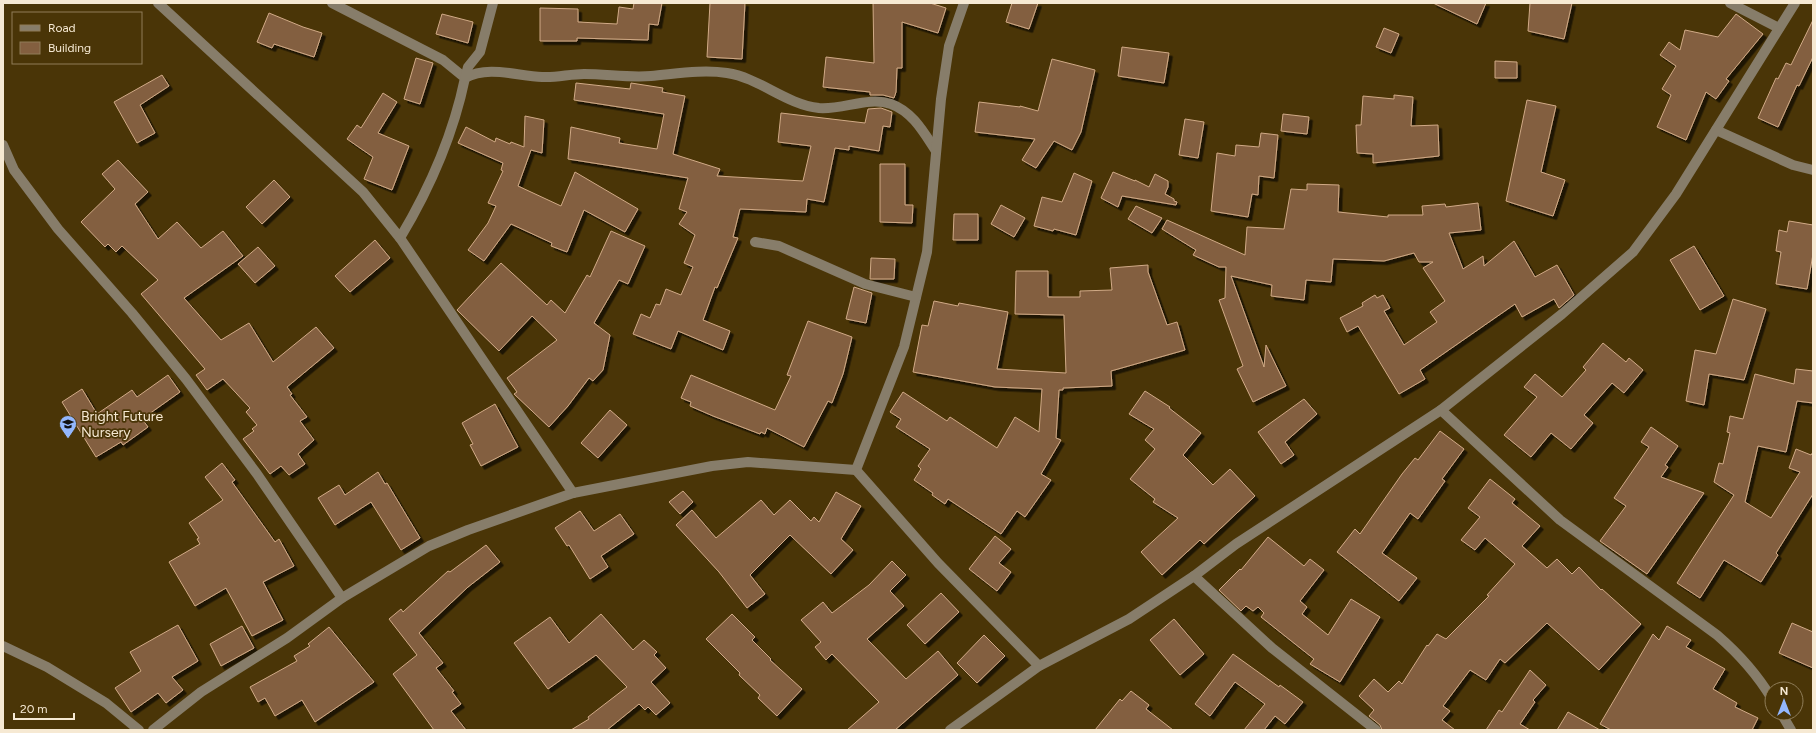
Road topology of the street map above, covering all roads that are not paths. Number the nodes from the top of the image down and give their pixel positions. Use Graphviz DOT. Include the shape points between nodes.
graph roads {
  1 [pos="158,3"];
  2 [pos="332,3"];
  3 [pos="493,3"];
  4 [pos="964,3"];
  5 [pos="1730,3"];
  6 [pos="1795,3"];
  7 [pos="1779,28"];
  8 [pos="465,78"];
  9 [pos="1716,130"];
  10 [pos="3,145"];
  11 [pos="936,151"];
  12 [pos="1813,170"];
  13 [pos="400,238"];
  14 [pos="755,242"];
  15 [pos="916,297"];
  16 [pos="1441,410"];
  17 [pos="856,470"];
  18 [pos="573,494"];
  19 [pos="1194,576"];
  20 [pos="342,598"];
  21 [pos="3,646"];
  22 [pos="1039,666"];
  23 [pos="1764,686"];
  24 [pos="1786,721"];
  25 [pos="139,730"];
  26 [pos="153,730"];
  27 [pos="950,730"];
  28 [pos="1376,730"];
  29 [pos="1791,730"];
  1 -- 13 [label="street" via="363,192"];
  2 -- 8 [label="street" via="443,60"];
  3 -- 8 [label="street" via="480,52 468,67"];
  4 -- 11 [label="street" via="949,46"];
  5 -- 7 [label="street"];
  6 -- 7 [label="street"];
  7 -- 9 [label="street"];
  8 -- 11 [label="street" via="472,74 488,72 554,78 586,74 650,76 672,73 727,73 771,89 802,105 835,109 870,102 890,104 909,114"];
  8 -- 13 [label="street" via="448,142 420,204"];
  9 -- 12 [label="street" via="1793,165"];
  9 -- 16 [label="street" via="1676,194 1633,252 1562,314"];
  10 -- 20 [label="street" via="14,170 58,229 132,313 186,380 257,474"];
  11 -- 15 [label="street" via="927,252"];
  13 -- 18 [label="street"];
  14 -- 15 [label="street" via="779,246 865,284"];
  15 -- 17 [label="street" via="904,347"];
  16 -- 19 [label="street" via="1236,544"];
  16 -- 23 [label="street" via="1560,520 1711,630 1738,654"];
  17 -- 18 [label="street" via="748,462 712,466"];
  17 -- 22 [label="street" via="938,563"];
  18 -- 20 [label="street" via="429,546"];
  19 -- 22 [label="street" via="1129,619"];
  19 -- 28 [label="street" via="1272,648"];
  20 -- 26 [label="street" via="287,638 201,692"];
  21 -- 25 [label="street" via="47,667 106,703"];
  22 -- 27 [label="street"];
  24 -- 29 [label="street"];
}
